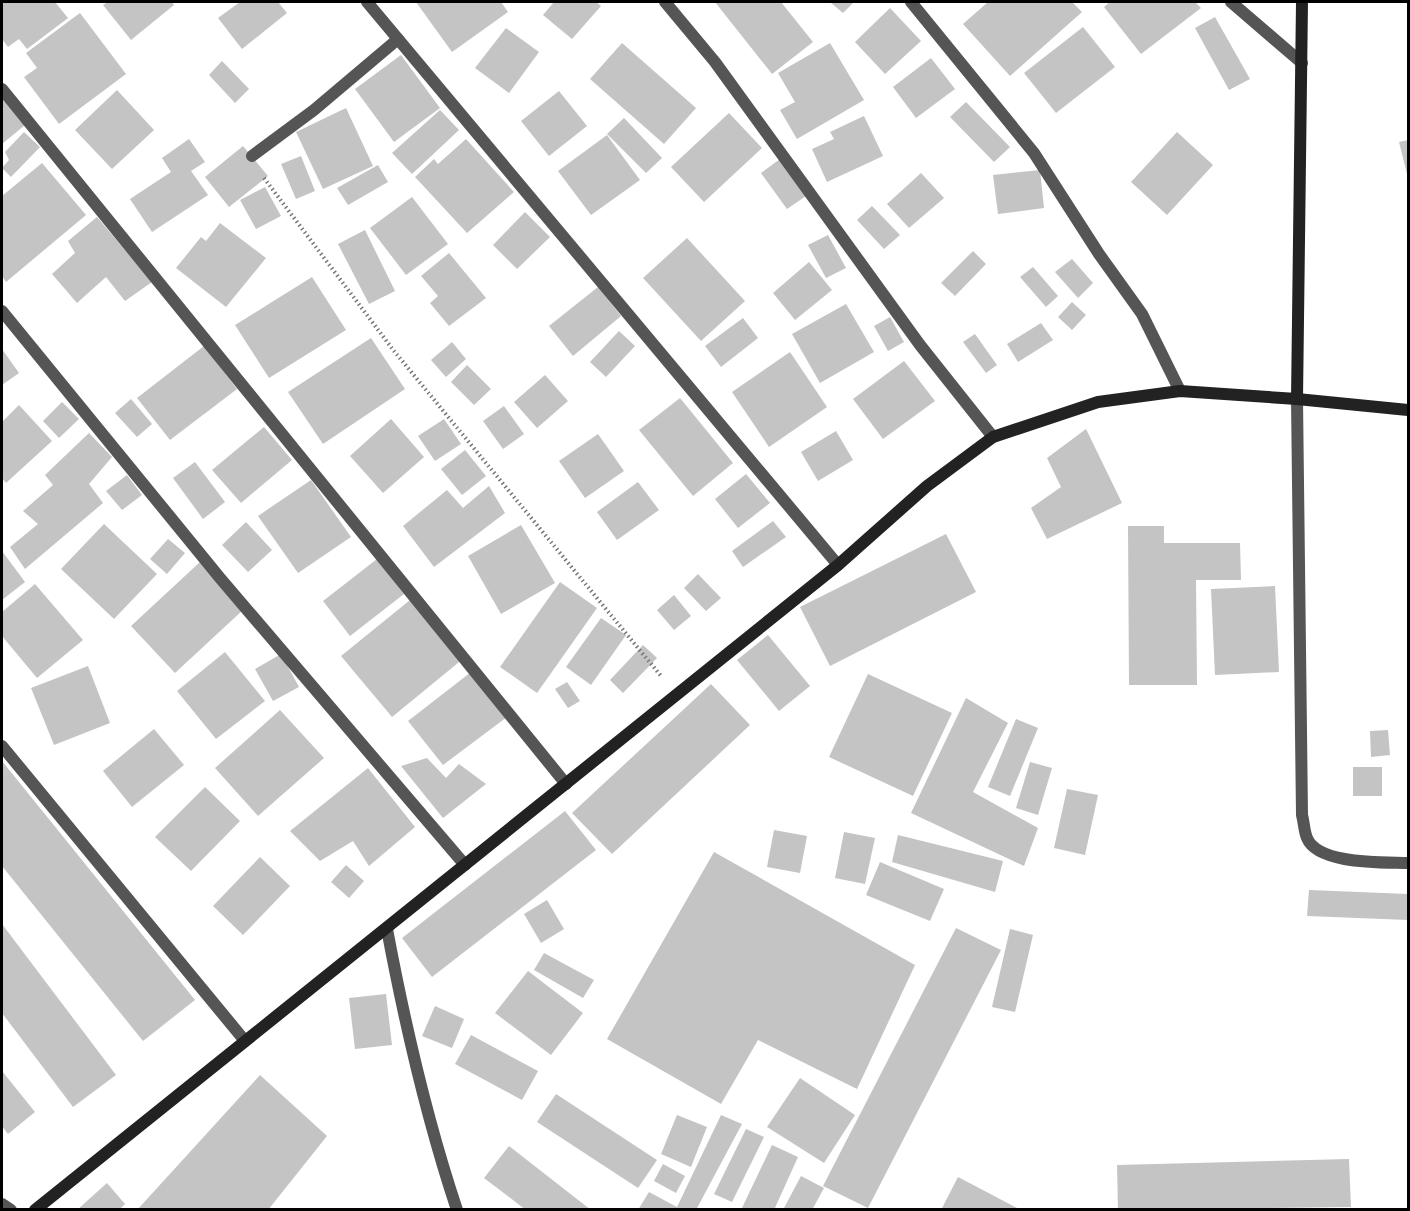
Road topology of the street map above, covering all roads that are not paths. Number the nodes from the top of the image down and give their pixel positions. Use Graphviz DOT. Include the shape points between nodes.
graph roads {
  1 [pos="367,2"];
  2 [pos="665,2"];
  3 [pos="911,2"];
  4 [pos="1231,2"];
  5 [pos="1302,2"];
  6 [pos="398,39"];
  7 [pos="1302,63"];
  8 [pos="2,89"];
  9 [pos="252,156"];
  10 [pos="2,311"];
  11 [pos="1180,391"];
  12 [pos="1297,399"];
  13 [pos="1408,410"];
  14 [pos="993,437"];
  15 [pos="838,565"];
  16 [pos="2,746"];
  17 [pos="566,784"];
  18 [pos="1408,863"];
  19 [pos="465,865"];
  20 [pos="387,929"];
  21 [pos="244,1041"];
  22 [pos="2,1204"];
  23 [pos="11,1209"];
  24 [pos="35,1209"];
  25 [pos="457,1209"];
  1 -- 6 [label="street"];
  2 -- 14 [label="street" via="715,62 920,345"];
  3 -- 11 [label="street" via="1034,153 1143,314"];
  4 -- 7 [label="street"];
  5 -- 7 [label="street"];
  6 -- 9 [label="street"];
  6 -- 15 [label="street"];
  7 -- 12 [label="street"];
  8 -- 17 [label="street"];
  10 -- 19 [label="street" via="220,578"];
  11 -- 12 [label="street"];
  11 -- 14 [label="street" via="1098,402"];
  12 -- 13 [label="street"];
  12 -- 18 [label="street" via="1302,815 1307,840 1323,854 1355,861"];
  14 -- 15 [label="street" via="927,486"];
  15 -- 17 [label="street"];
  16 -- 21 [label="street"];
  17 -- 19 [label="street"];
  19 -- 20 [label="street"];
  20 -- 21 [label="street"];
  20 -- 25 [label="street" via="431,1131"];
  21 -- 24 [label="street"];
  22 -- 23 [label="street"];
}
